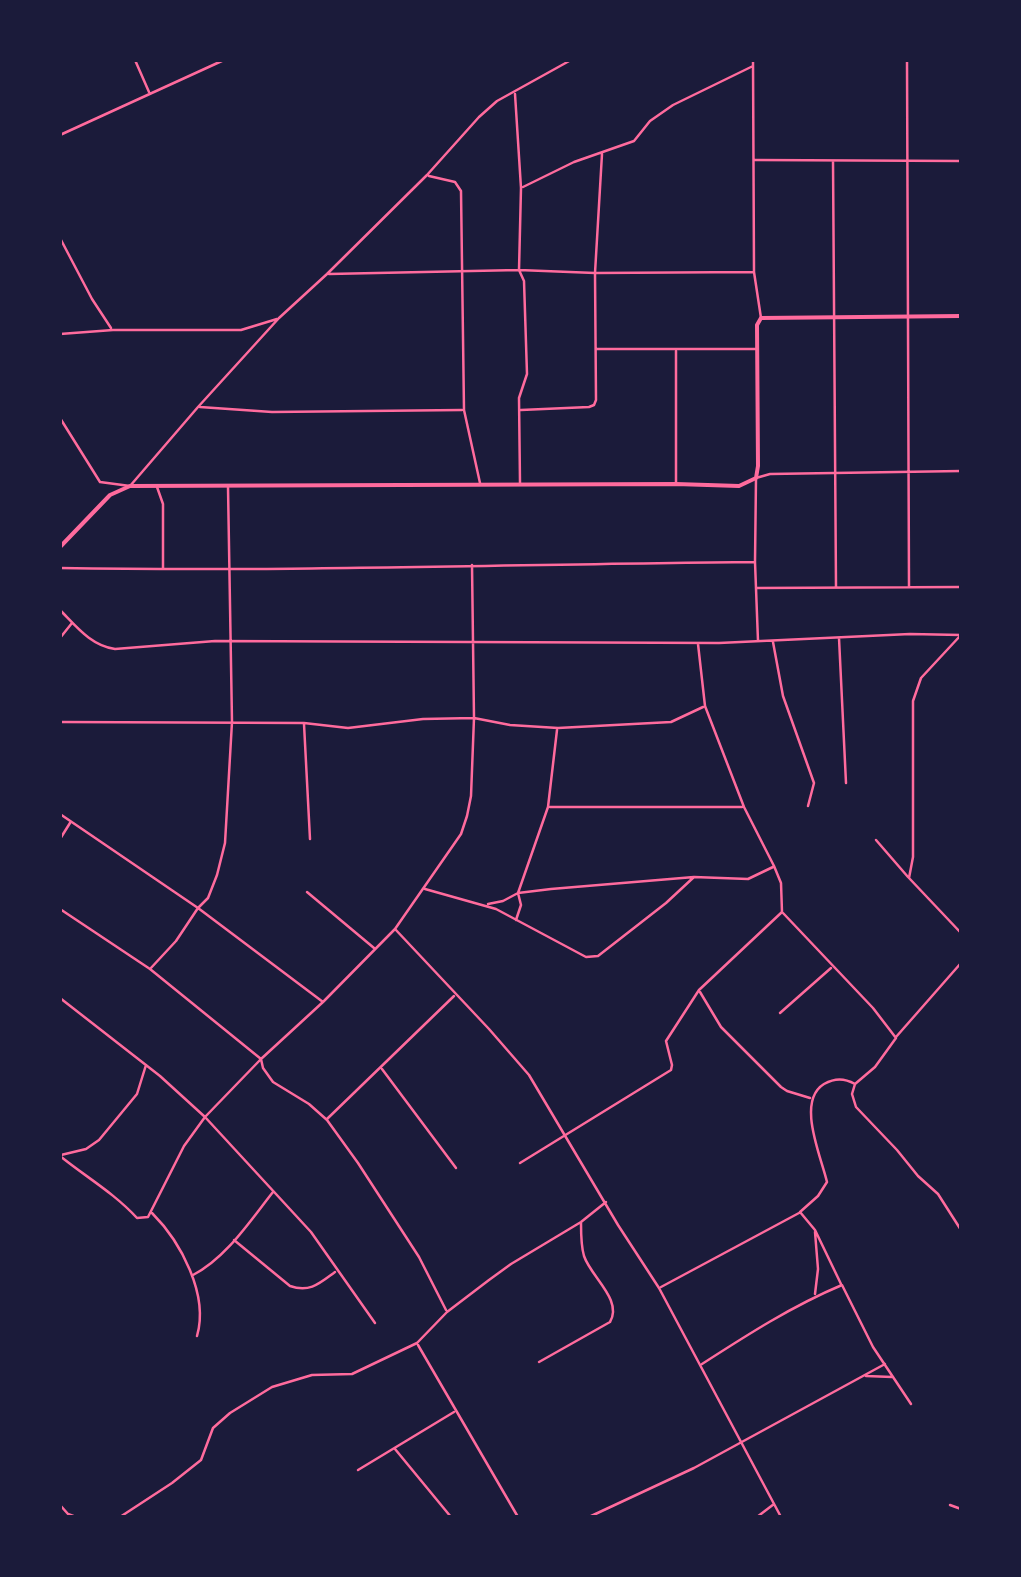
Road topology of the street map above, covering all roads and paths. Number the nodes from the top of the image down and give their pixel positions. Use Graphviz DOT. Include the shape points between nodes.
graph roads {
  1 [pos="135,60"];
  2 [pos="224,60"];
  3 [pos="571,60"];
  4 [pos="753,60"];
  5 [pos="907,60"];
  6 [pos="753,66"];
  7 [pos="149,93"];
  8 [pos="515,93"];
  9 [pos="60,136"];
  10 [pos="602,154"];
  11 [pos="753,160"];
  12 [pos="833,161"];
  13 [pos="908,161"];
  14 [pos="961,161"];
  15 [pos="427,175"];
  16 [pos="521,188"];
  17 [pos="60,238"];
  18 [pos="519,270"];
  19 [pos="462,272"];
  20 [pos="754,272"];
  21 [pos="595,273"];
  22 [pos="327,274"];
  23 [pos="834,316"];
  24 [pos="909,316"];
  25 [pos="961,316"];
  26 [pos="279,318"];
  27 [pos="761,318"];
  28 [pos="113,330"];
  29 [pos="60,334"];
  30 [pos="676,348"];
  31 [pos="757,348"];
  32 [pos="595,349"];
  33 [pos="198,407"];
  34 [pos="464,410"];
  35 [pos="519,410"];
  36 [pos="60,418"];
  37 [pos="961,471"];
  38 [pos="910,472"];
  39 [pos="835,473"];
  40 [pos="756,478"];
  41 [pos="676,484"];
  42 [pos="480,485"];
  43 [pos="520,485"];
  44 [pos="130,486"];
  45 [pos="157,486"];
  46 [pos="228,486"];
  47 [pos="60,547"];
  48 [pos="754,562"];
  49 [pos="472,565"];
  50 [pos="60,568"];
  51 [pos="162,570"];
  52 [pos="229,570"];
  53 [pos="909,587"];
  54 [pos="961,587"];
  55 [pos="756,588"];
  56 [pos="836,588"];
  57 [pos="60,610"];
  58 [pos="72,622"];
  59 [pos="961,635"];
  60 [pos="839,637"];
  61 [pos="60,638"];
  62 [pos="773,641"];
  63 [pos="230,642"];
  64 [pos="698,642"];
  65 [pos="758,642"];
  66 [pos="472,644"];
  67 [pos="705,706"];
  68 [pos="474,718"];
  69 [pos="60,722"];
  70 [pos="232,722"];
  71 [pos="304,722"];
  72 [pos="558,728"];
  73 [pos="846,783"];
  74 [pos="808,806"];
  75 [pos="548,807"];
  76 [pos="744,807"];
  77 [pos="60,814"];
  78 [pos="70,821"];
  79 [pos="60,839"];
  80 [pos="310,839"];
  81 [pos="876,840"];
  82 [pos="774,866"];
  83 [pos="694,876"];
  84 [pos="909,878"];
  85 [pos="425,889"];
  86 [pos="307,892"];
  87 [pos="518,893"];
  88 [pos="486,905"];
  89 [pos="60,908"];
  90 [pos="198,908"];
  91 [pos="782,912"];
  92 [pos="516,920"];
  93 [pos="395,929"];
  94 [pos="961,932"];
  95 [pos="375,949"];
  96 [pos="961,963"];
  97 [pos="832,967"];
  98 [pos="150,969"];
  99 [pos="699,990"];
  100 [pos="455,995"];
  101 [pos="60,998"];
  102 [pos="323,1002"];
  103 [pos="780,1013"];
  104 [pos="896,1038"];
  105 [pos="261,1059"];
  106 [pos="146,1065"];
  107 [pos="381,1068"];
  108 [pos="855,1084"];
  109 [pos="812,1098"];
  110 [pos="204,1117"];
  111 [pos="327,1120"];
  112 [pos="565,1134"];
  113 [pos="60,1156"];
  114 [pos="520,1163"];
  115 [pos="456,1168"];
  116 [pos="274,1191"];
  117 [pos="606,1202"];
  118 [pos="152,1212"];
  119 [pos="800,1212"];
  120 [pos="581,1222"];
  121 [pos="815,1230"];
  122 [pos="961,1230"];
  123 [pos="234,1240"];
  124 [pos="338,1270"];
  125 [pos="193,1275"];
  126 [pos="842,1285"];
  127 [pos="660,1288"];
  128 [pos="814,1296"];
  129 [pos="447,1312"];
  130 [pos="374,1323"];
  131 [pos="197,1336"];
  132 [pos="417,1343"];
  133 [pos="539,1362"];
  134 [pos="702,1364"];
  135 [pos="885,1364"];
  136 [pos="864,1376"];
  137 [pos="892,1376"];
  138 [pos="911,1404"];
  139 [pos="456,1411"];
  140 [pos="741,1443"];
  141 [pos="394,1448"];
  142 [pos="358,1470"];
  143 [pos="775,1504"];
  144 [pos="60,1505"];
  145 [pos="950,1505"];
  146 [pos="961,1509"];
  147 [pos="596,1516"];
  148 [pos="76,1517"];
  149 [pos="120,1517"];
  150 [pos="451,1517"];
  151 [pos="518,1517"];
  152 [pos="588,1517"];
  153 [pos="757,1517"];
  154 [pos="781,1517"];
  1 -- 7 [label="street"];
  2 -- 7 [label="street"];
  3 -- 8 [label="street"];
  4 -- 6 [label="street"];
  5 -- 13 [label="street"];
  6 -- 10 [label="street" via="673,104 634,141"];
  6 -- 11 [label="street"];
  7 -- 9 [label="street"];
  8 -- 15 [label="street" via="479,117"];
  8 -- 16 [label="street"];
  10 -- 16 [label="street"];
  10 -- 21 [label="street"];
  11 -- 12 [label="street"];
  11 -- 20 [label="street"];
  12 -- 13 [label="street"];
  12 -- 23 [label="street"];
  13 -- 14 [label="street"];
  13 -- 24 [label="street"];
  15 -- 19 [label="street" via="458,186"];
  15 -- 22 [label="street"];
  16 -- 18 [label="street"];
  17 -- 28 [label="street"];
  18 -- 19 [label="street"];
  18 -- 21 [label="street"];
  18 -- 35 [label="street" via="528,374"];
  19 -- 22 [label="street"];
  19 -- 34 [label="street"];
  20 -- 21 [label="street"];
  20 -- 27 [label="street"];
  21 -- 32 [label="street"];
  22 -- 26 [label="street"];
  23 -- 24 [label="street"];
  23 -- 27 [label="street"];
  23 -- 39 [label="street"];
  24 -- 25 [label="street"];
  24 -- 38 [label="street"];
  26 -- 28 [label="street" via="241,330"];
  26 -- 33 [label="street"];
  27 -- 31 [label="street"];
  28 -- 29 [label="street"];
  30 -- 31 [label="street"];
  30 -- 32 [label="street"];
  30 -- 41 [label="street"];
  31 -- 40 [label="street"];
  32 -- 35 [label="street" via="594,405"];
  33 -- 34 [label="street"];
  33 -- 44 [label="street"];
  34 -- 42 [label="street"];
  35 -- 43 [label="street"];
  36 -- 44 [label="street" via="100,482"];
  37 -- 38 [label="street"];
  38 -- 39 [label="street"];
  38 -- 53 [label="street"];
  39 -- 40 [label="street"];
  39 -- 56 [label="street"];
  40 -- 41 [label="street" via="738,486"];
  40 -- 48 [label="street"];
  41 -- 43 [label="street"];
  42 -- 43 [label="street"];
  42 -- 46 [label="street"];
  44 -- 45 [label="street"];
  44 -- 47 [label="street" via="110,495"];
  45 -- 46 [label="street"];
  45 -- 51 [label="street"];
  46 -- 52 [label="street"];
  48 -- 49 [label="street"];
  48 -- 55 [label="street"];
  49 -- 52 [label="street"];
  49 -- 66 [label="street"];
  50 -- 51 [label="street"];
  51 -- 52 [label="street"];
  52 -- 63 [label="street"];
  53 -- 54 [label="street"];
  53 -- 56 [label="street"];
  55 -- 56 [label="street"];
  55 -- 65 [label="street"];
  57 -- 58 [label="street"];
  58 -- 61 [label="street"];
  58 -- 63 [label="street" via="94,643 115,650"];
  59 -- 60 [label="street"];
  59 -- 84 [label="street" via="920,678 913,701"];
  60 -- 62 [label="street"];
  60 -- 73 [label="street"];
  62 -- 65 [label="street"];
  62 -- 74 [label="street" via="782,696 814,783"];
  63 -- 66 [label="street"];
  63 -- 70 [label="street"];
  64 -- 65 [label="street"];
  64 -- 66 [label="street"];
  64 -- 67 [label="street"];
  66 -- 68 [label="street"];
  67 -- 72 [label="street" via="671,722"];
  67 -- 76 [label="street"];
  68 -- 71 [label="street" via="348,728"];
  68 -- 72 [label="street"];
  68 -- 85 [label="street" via="468,816"];
  69 -- 70 [label="street"];
  70 -- 71 [label="street"];
  70 -- 90 [label="street" via="226,843 214,886"];
  71 -- 80 [label="street"];
  72 -- 75 [label="street"];
  75 -- 76 [label="street"];
  75 -- 87 [label="street"];
  76 -- 82 [label="street"];
  77 -- 78 [label="street"];
  78 -- 79 [label="street"];
  78 -- 90 [label="street"];
  81 -- 84 [label="street"];
  82 -- 83 [label="street" via="748,880"];
  82 -- 91 [label="street"];
  83 -- 87 [label="street"];
  83 -- 92 [label="street" via="598,956 586,957"];
  84 -- 94 [label="street"];
  85 -- 88 [label="street"];
  85 -- 93 [label="street"];
  86 -- 95 [label="street"];
  87 -- 88 [label="street"];
  87 -- 92 [label="street"];
  88 -- 92 [label="street"];
  89 -- 98 [label="street"];
  90 -- 98 [label="street"];
  90 -- 102 [label="street"];
  91 -- 97 [label="street"];
  91 -- 99 [label="street"];
  93 -- 95 [label="street"];
  93 -- 100 [label="street"];
  95 -- 102 [label="street"];
  96 -- 104 [label="street"];
  97 -- 103 [label="street"];
  97 -- 104 [label="street"];
  98 -- 105 [label="street"];
  99 -- 109 [label="street" via="722,1027 782,1087"];
  99 -- 112 [label="street" via="666,1042 670,1070"];
  100 -- 107 [label="street"];
  100 -- 112 [label="street" via="529,1075"];
  101 -- 106 [label="street"];
  102 -- 105 [label="street"];
  104 -- 108 [label="street"];
  105 -- 110 [label="street"];
  105 -- 111 [label="street" via="273,1082"];
  106 -- 110 [label="street"];
  106 -- 113 [label="street" via="137,1094 99,1140"];
  107 -- 111 [label="street"];
  107 -- 115 [label="street"];
  108 -- 109 [label="street" via="834,1079"];
  108 -- 122 [label="street" via="856,1107 938,1194"];
  109 -- 119 [label="street" via="827,1182"];
  110 -- 116 [label="street"];
  110 -- 118 [label="street"];
  111 -- 129 [label="street" via="419,1257"];
  112 -- 114 [label="street"];
  112 -- 117 [label="street"];
  113 -- 118 [label="street" via="137,1218"];
  116 -- 123 [label="street"];
  116 -- 124 [label="street"];
  117 -- 120 [label="street"];
  117 -- 127 [label="street"];
  118 -- 125 [label="street"];
  119 -- 121 [label="street"];
  119 -- 127 [label="street"];
  120 -- 129 [label="street"];
  120 -- 133 [label="street" via="584,1258 614,1304 614,1315"];
  121 -- 126 [label="street"];
  121 -- 128 [label="street"];
  123 -- 124 [label="street" via="300,1289"];
  123 -- 125 [label="street"];
  124 -- 130 [label="street"];
  125 -- 131 [label="street"];
  126 -- 128 [label="street"];
  126 -- 135 [label="street"];
  127 -- 134 [label="street"];
  128 -- 134 [label="street"];
  129 -- 132 [label="street"];
  132 -- 139 [label="street"];
  132 -- 149 [label="street" via="352,1374 312,1375 272,1387 220,1420 200,1460"];
  134 -- 140 [label="street"];
  135 -- 136 [label="street"];
  135 -- 137 [label="street"];
  136 -- 137 [label="street"];
  136 -- 140 [label="street"];
  137 -- 138 [label="street"];
  139 -- 141 [label="street"];
  139 -- 151 [label="street"];
  140 -- 143 [label="street"];
  140 -- 147 [label="street"];
  141 -- 142 [label="street"];
  141 -- 150 [label="street"];
  143 -- 153 [label="street"];
  143 -- 154 [label="street"];
  144 -- 148 [label="street"];
  145 -- 146 [label="street"];
  147 -- 152 [label="street"];
}
